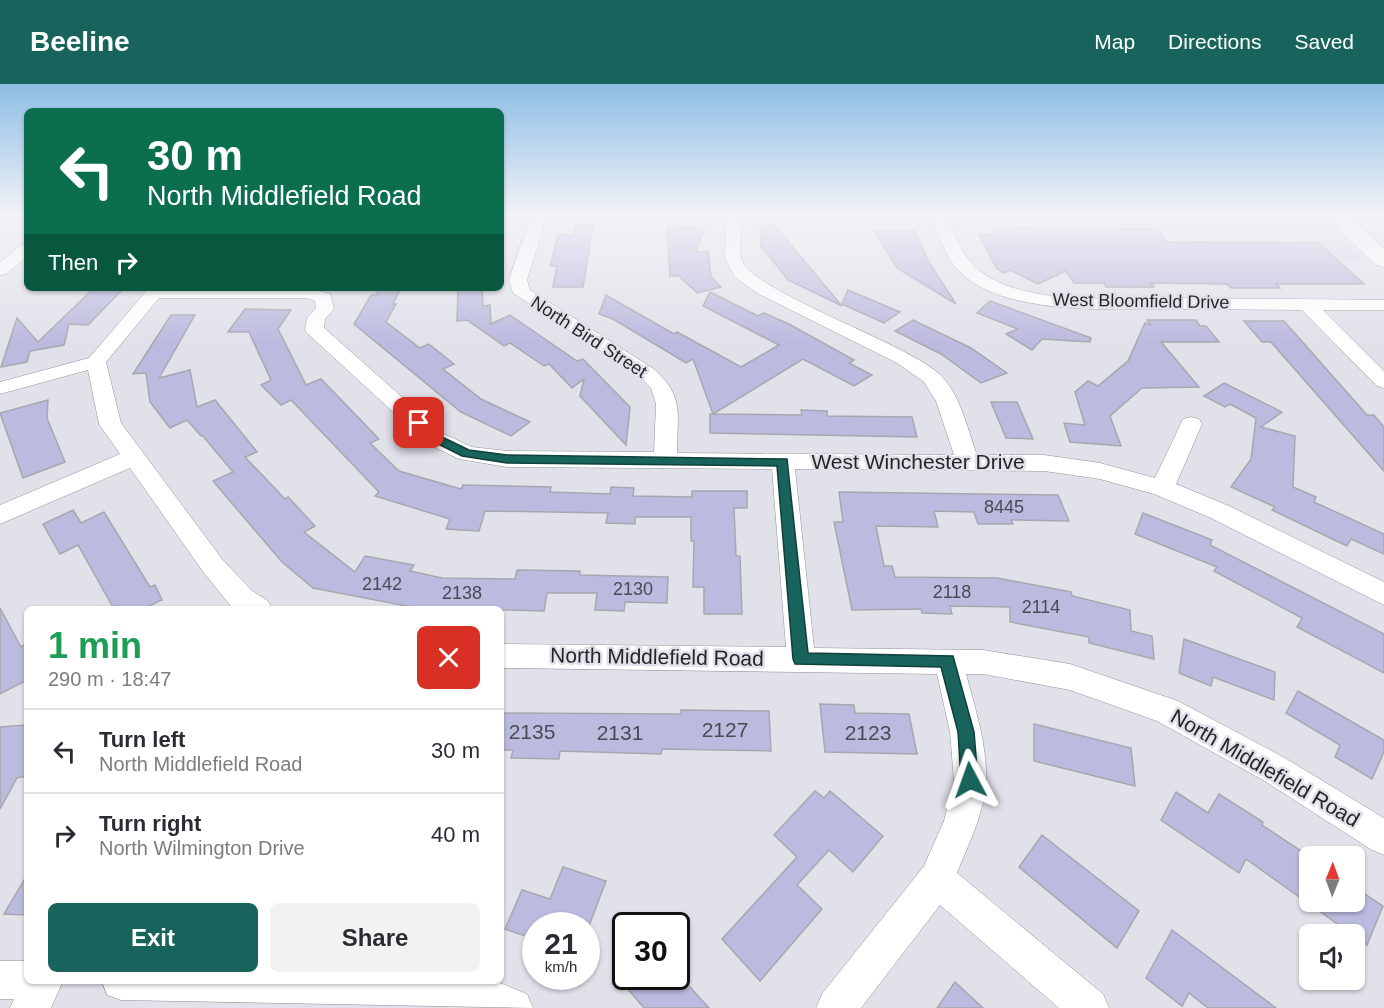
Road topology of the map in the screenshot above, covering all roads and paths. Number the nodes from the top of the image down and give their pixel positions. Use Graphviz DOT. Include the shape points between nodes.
graph roads {
  1 [pos="15,258"];
  2 [pos="525,258"];
  3 [pos="733,258"];
  4 [pos="957,258"];
  5 [pos="0,270"];
  6 [pos="156,291"];
  7 [pos="207,291"];
  8 [pos="1306,304"];
  9 [pos="1384,305"];
  10 [pos="96,362"];
  11 [pos="1384,382"];
  12 [pos="0,388"];
  13 [pos="1191,424"];
  14 [pos="134,457"];
  15 [pos="665,460"];
  16 [pos="783,462"];
  17 [pos="968,463"];
  18 [pos="1162,488"];
  19 [pos="0,515"];
  20 [pos="1384,594"];
  21 [pos="253,606"];
  22 [pos="504,656"];
  23 [pos="801,659"];
  24 [pos="948,661"];
  25 [pos="1384,838"];
  26 [pos="937,879"];
  27 [pos="0,980"];
  28 [pos="24,980"];
  29 [pos="42,984"];
  30 [pos="285,984"];
  31 [pos="30,1008"];
  32 [pos="513,1008"];
  33 [pos="836,1008"];
  34 [pos="1089,1008"];
  1 -- 5 [label="street"];
  2 -- 15 [label="street, North Bird Street" via="518,280 522,293 647,373 661,386 668,404"];
  3 -- 17 [label="street" via="741,273 763,289 904,359 932,378 947,401"];
  4 -- 8 [label="street, West Bloomfield Drive" via="990,284 1049,300"];
  6 -- 10 [label="street"];
  7 -- 15 [label="street, West Winchester Drive" via="308,293 324,298 325,309 316,318 314,329 436,439 467,453 507,459"];
  8 -- 9 [label="street, West Bloomfield Drive"];
  8 -- 11 [label="street"];
  10 -- 12 [label="street"];
  10 -- 14 [label="street" via="110,424"];
  13 -- 18 [label="street"];
  14 -- 19 [label="street"];
  14 -- 21 [label="street" via="213,566 241,598"];
  15 -- 16 [label="street, West Winchester Drive"];
  16 -- 17 [label="street, West Winchester Drive"];
  16 -- 23 [label="street"];
  17 -- 18 [label="street, West Winchester Drive" via="1044,463 1100,471"];
  18 -- 20 [label="street, West Winchester Drive" via="1220,512"];
  22 -- 23 [label="street, North Middlefield Road"];
  23 -- 24 [label="street, North Middlefield Road"];
  24 -- 25 [label="street, North Middlefield Road" via="983,662 1070,677 1167,711 1274,768"];
  24 -- 26 [label="street" via="966,732 970,780 961,822"];
  26 -- 33 [label="street"];
  26 -- 34 [label="street"];
  27 -- 28 [label="street"];
  29 -- 31 [label="street"];
  30 -- 32 [label="street" via="449,987"];
}
